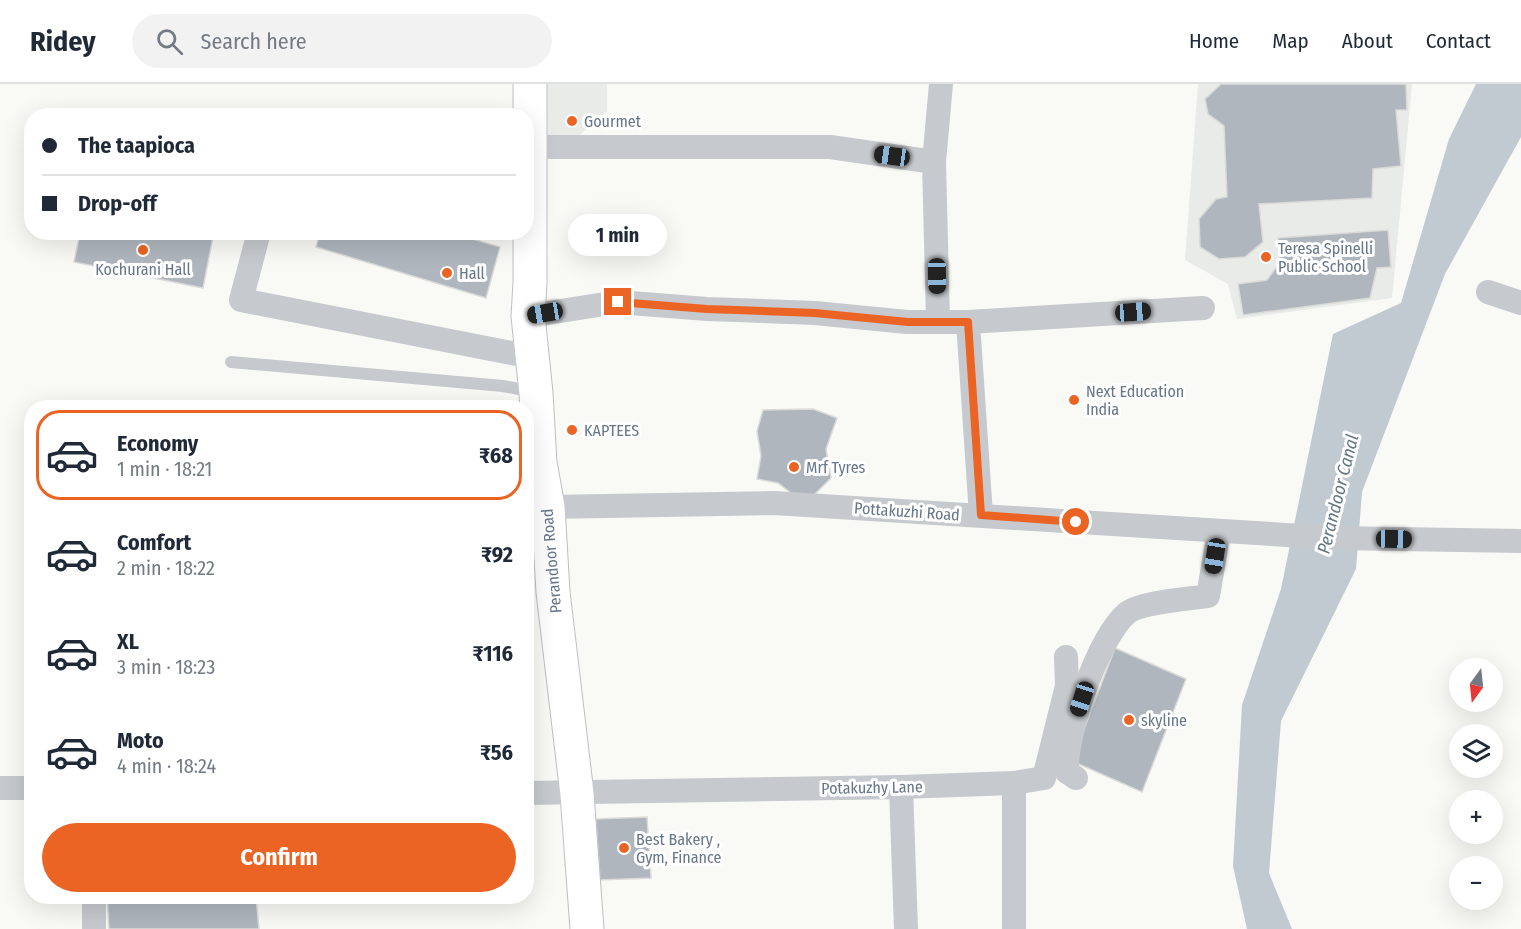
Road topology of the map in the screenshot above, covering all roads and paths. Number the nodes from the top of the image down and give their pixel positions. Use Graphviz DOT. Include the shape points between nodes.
graph roads {
  1 [pos="530,84"];
  2 [pos="941,84"];
  3 [pos="530,108"];
  4 [pos="534,147"];
  5 [pos="934,162"];
  6 [pos="257,240"];
  7 [pos="530,240"];
  8 [pos="1488,292"];
  9 [pos="1521,303"];
  10 [pos="1203,308"];
  11 [pos="528,316"];
  12 [pos="938,322"];
  13 [pos="968,322"];
  14 [pos="532,357"];
  15 [pos="231,362"];
  16 [pos="536,393"];
  17 [pos="534,429"];
  18 [pos="534,451"];
  19 [pos="548,507"];
  20 [pos="981,515"];
  21 [pos="1219,531"];
  22 [pos="1521,541"];
  23 [pos="1066,657"];
  24 [pos="1076,778"];
  25 [pos="1014,783"];
  26 [pos="901,787"];
  27 [pos="0,788"];
  28 [pos="24,788"];
  29 [pos="534,793"];
  30 [pos="577,794"];
  31 [pos="94,904"];
  32 [pos="94,929"];
  33 [pos="587,929"];
  34 [pos="906,929"];
  35 [pos="1014,929"];
  1 -- 3 [label="main road, Perandoor Road"];
  2 -- 5 [label="street"];
  4 -- 5 [label="street" via="830,147"];
  5 -- 12 [label="street"];
  6 -- 14 [label="street" via="241,300"];
  7 -- 11 [label="main road, Perandoor Road"];
  8 -- 9 [label="street"];
  10 -- 13 [label="street"];
  11 -- 12 [label="street" via="618,302"];
  11 -- 14 [label="main road, Perandoor Road"];
  12 -- 13 [label="street"];
  13 -- 20 [label="street"];
  14 -- 16 [label="main road, Perandoor Road"];
  15 -- 16 [label="lane" via="503,386"];
  16 -- 17 [label="main road, Perandoor Road"];
  18 -- 19 [label="main road, Perandoor Road"];
  19 -- 20 [label="street, Pottakuzhi Road" via="774,503"];
  19 -- 30 [label="main road, Perandoor Road" via="553,592"];
  20 -- 21 [label="street, Pottakuzhi Road"];
  21 -- 22 [label="street, Pottakuzhi Road"];
  21 -- 24 [label="street" via="1208,596 1128,613 1093,666 1066,758 1068,772"];
  23 -- 25 [label="street, Potakuzhy Lane" via="1068,686 1044,778"];
  25 -- 26 [label="street, Potakuzhy Lane"];
  25 -- 35 [label="street"];
  26 -- 30 [label="street, Potakuzhy Lane"];
  26 -- 34 [label="street"];
  27 -- 28 [label="street"];
  29 -- 30 [label="street, Potakuzhy Lane"];
  30 -- 33 [label="main road, Perandoor Road"];
  31 -- 32 [label="street"];
}
